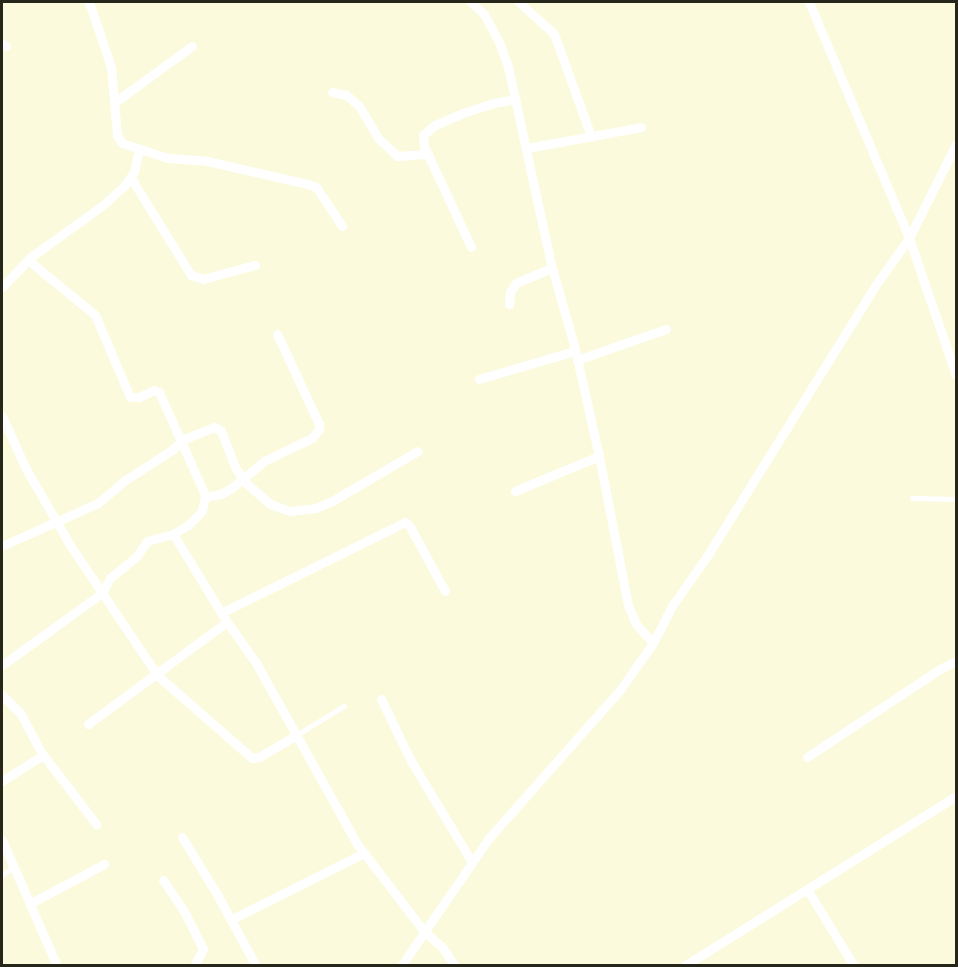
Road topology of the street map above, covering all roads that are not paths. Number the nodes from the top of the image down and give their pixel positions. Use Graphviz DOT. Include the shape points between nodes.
graph roads {
  1 [pos="89,2"];
  2 [pos="471,2"];
  3 [pos="519,2"];
  4 [pos="809,2"];
  5 [pos="192,46"];
  6 [pos="332,92"];
  7 [pos="516,99"];
  8 [pos="115,102"];
  9 [pos="641,127"];
  10 [pos="591,136"];
  11 [pos="957,144"];
  12 [pos="526,148"];
  13 [pos="140,149"];
  14 [pos="428,154"];
  15 [pos="131,178"];
  16 [pos="342,226"];
  17 [pos="909,238"];
  18 [pos="471,247"];
  19 [pos="28,260"];
  20 [pos="255,265"];
  21 [pos="552,268"];
  22 [pos="2,286"];
  23 [pos="509,304"];
  24 [pos="666,329"];
  25 [pos="278,334"];
  26 [pos="576,355"];
  27 [pos="957,375"];
  28 [pos="479,379"];
  29 [pos="2,416"];
  30 [pos="182,440"];
  31 [pos="418,451"];
  32 [pos="599,456"];
  33 [pos="243,480"];
  34 [pos="515,491"];
  35 [pos="205,497"];
  36 [pos="912,498"];
  37 [pos="957,499"];
  38 [pos="57,522"];
  39 [pos="173,534"];
  40 [pos="2,546"];
  41 [pos="445,591"];
  42 [pos="102,593"];
  43 [pos="221,613"];
  44 [pos="226,622"];
  45 [pos="653,644"];
  46 [pos="957,661"];
  47 [pos="2,665"];
  48 [pos="158,676"];
  49 [pos="2,695"];
  50 [pos="381,699"];
  51 [pos="344,706"];
  52 [pos="88,724"];
  53 [pos="295,736"];
  54 [pos="44,755"];
  55 [pos="807,757"];
  56 [pos="2,781"];
  57 [pos="955,798"];
  58 [pos="96,824"];
  59 [pos="182,837"];
  60 [pos="2,840"];
  61 [pos="364,853"];
  62 [pos="472,862"];
  63 [pos="104,864"];
  64 [pos="15,866"];
  65 [pos="2,875"];
  66 [pos="163,880"];
  67 [pos="807,889"];
  68 [pos="31,903"];
  69 [pos="232,919"];
  70 [pos="424,931"];
  71 [pos="57,966"];
  72 [pos="194,966"];
  73 [pos="256,966"];
  74 [pos="401,966"];
  75 [pos="455,966"];
  76 [pos="684,966"];
  77 [pos="854,966"];
  1 -- 8 [label="street" via="111,67"];
  2 -- 7 [label="street" via="484,14 499,42"];
  3 -- 10 [label="street" via="554,34"];
  4 -- 17 [label="street"];
  5 -- 8 [label="street"];
  6 -- 14 [label="street" via="346,95 359,106 392,153 402,157"];
  7 -- 12 [label="street"];
  7 -- 14 [label="street" via="466,112 428,130 422,140"];
  8 -- 13 [label="street" via="119,140"];
  9 -- 10 [label="street"];
  10 -- 12 [label="street"];
  11 -- 17 [label="street"];
  12 -- 21 [label="street"];
  13 -- 15 [label="street"];
  13 -- 16 [label="street" via="316,187"];
  14 -- 18 [label="street"];
  15 -- 19 [label="street" via="103,205"];
  15 -- 20 [label="street" via="191,275 203,279"];
  17 -- 27 [label="street"];
  17 -- 45 [label="street" via="672,606"];
  19 -- 22 [label="street"];
  19 -- 30 [label="street" via="95,315 128,393 134,398 154,390 159,392"];
  21 -- 23 [label="street" via="516,284 510,292"];
  21 -- 26 [label="street"];
  24 -- 26 [label="street"];
  25 -- 33 [label="street" via="320,429 312,438 264,461"];
  26 -- 28 [label="street"];
  26 -- 32 [label="street"];
  29 -- 38 [label="street" via="26,469"];
  30 -- 33 [label="street" via="218,428"];
  30 -- 35 [label="street"];
  30 -- 38 [label="street" via="98,503"];
  31 -- 33 [label="street" via="332,501 298,511 270,504"];
  32 -- 34 [label="street"];
  32 -- 45 [label="street" via="628,605 636,624"];
  33 -- 35 [label="street" via="221,494"];
  35 -- 39 [label="street" via="198,516"];
  36 -- 37 [label="lane"];
  38 -- 40 [label="street"];
  38 -- 42 [label="street"];
  39 -- 42 [label="street" via="147,541 136,557 110,578"];
  39 -- 43 [label="street"];
  41 -- 43 [label="street" via="405,522"];
  42 -- 47 [label="street"];
  42 -- 48 [label="street"];
  43 -- 44 [label="street"];
  44 -- 48 [label="street"];
  44 -- 53 [label="street" via="256,663"];
  45 -- 62 [label="street" via="620,690"];
  46 -- 55 [label="street"];
  48 -- 52 [label="street"];
  48 -- 53 [label="street" via="252,758"];
  49 -- 54 [label="street" via="21,714"];
  50 -- 62 [label="street" via="411,761"];
  51 -- 53 [label="lane"];
  53 -- 61 [label="street"];
  54 -- 56 [label="street"];
  54 -- 58 [label="street"];
  57 -- 67 [label="street"];
  59 -- 69 [label="street"];
  60 -- 64 [label="street"];
  61 -- 69 [label="street"];
  61 -- 70 [label="street"];
  62 -- 70 [label="street"];
  63 -- 68 [label="street"];
  64 -- 65 [label="lane"];
  64 -- 68 [label="street"];
  66 -- 72 [label="street" via="203,949"];
  67 -- 76 [label="street"];
  67 -- 77 [label="street"];
  68 -- 71 [label="street"];
  69 -- 73 [label="street"];
  70 -- 74 [label="street"];
  70 -- 75 [label="street"];
}
